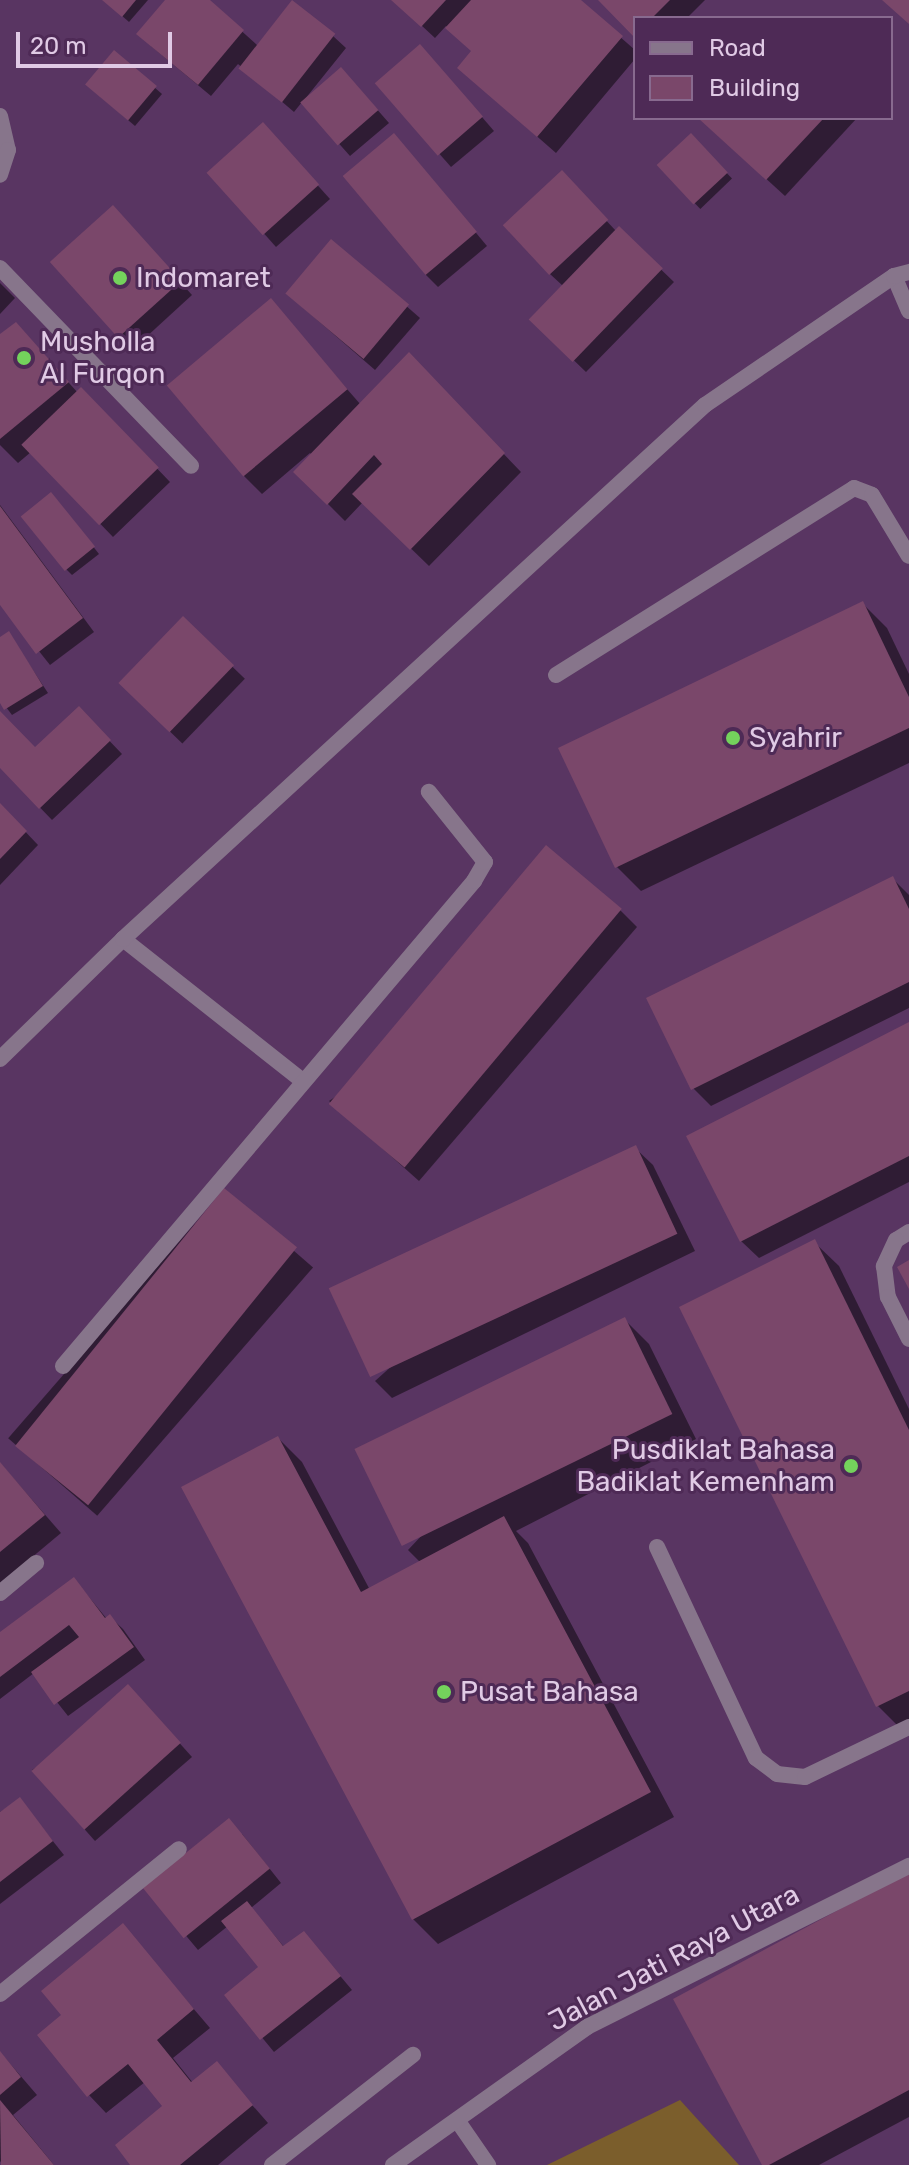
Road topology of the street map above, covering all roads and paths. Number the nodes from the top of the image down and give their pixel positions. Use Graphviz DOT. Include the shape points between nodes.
graph roads {
  1 [pos="0,116"];
  2 [pos="0,175"];
  3 [pos="0,268"];
  4 [pos="902,274"];
  5 [pos="909,311"];
  6 [pos="191,466"];
  7 [pos="909,556"];
  8 [pos="556,675"];
  9 [pos="429,792"];
  10 [pos="123,939"];
  11 [pos="0,1059"];
  12 [pos="303,1081"];
  13 [pos="909,1232"];
  14 [pos="909,1339"];
  15 [pos="63,1366"];
  16 [pos="657,1547"];
  17 [pos="36,1563"];
  18 [pos="0,1593"];
  19 [pos="909,1727"];
  20 [pos="179,1849"];
  21 [pos="909,1866"];
  22 [pos="0,1994"];
  23 [pos="413,2055"];
  24 [pos="457,2120"];
  25 [pos="272,2165"];
  26 [pos="393,2165"];
  27 [pos="488,2165"];
  1 -- 2 [label="street" via="8,150"];
  3 -- 6 [label="street"];
  4 -- 5 [label="street"];
  4 -- 10 [label="street" via="705,405"];
  7 -- 8 [label="street" via="872,495 854,488"];
  9 -- 12 [label="street" via="485,862"];
  10 -- 11 [label="street"];
  10 -- 12 [label="street"];
  12 -- 15 [label="street"];
  13 -- 14 [label="street" via="896,1240 884,1266 888,1297"];
  16 -- 19 [label="street" via="756,1758 777,1774 805,1777"];
  17 -- 18 [label="street"];
  20 -- 22 [label="street"];
  21 -- 24 [label="street, Jalan Jati Raya Utara" via="587,2027"];
  23 -- 25 [label="street"];
  24 -- 26 [label="street, Jalan Jati Raya Utara"];
  24 -- 27 [label="street"];
}
